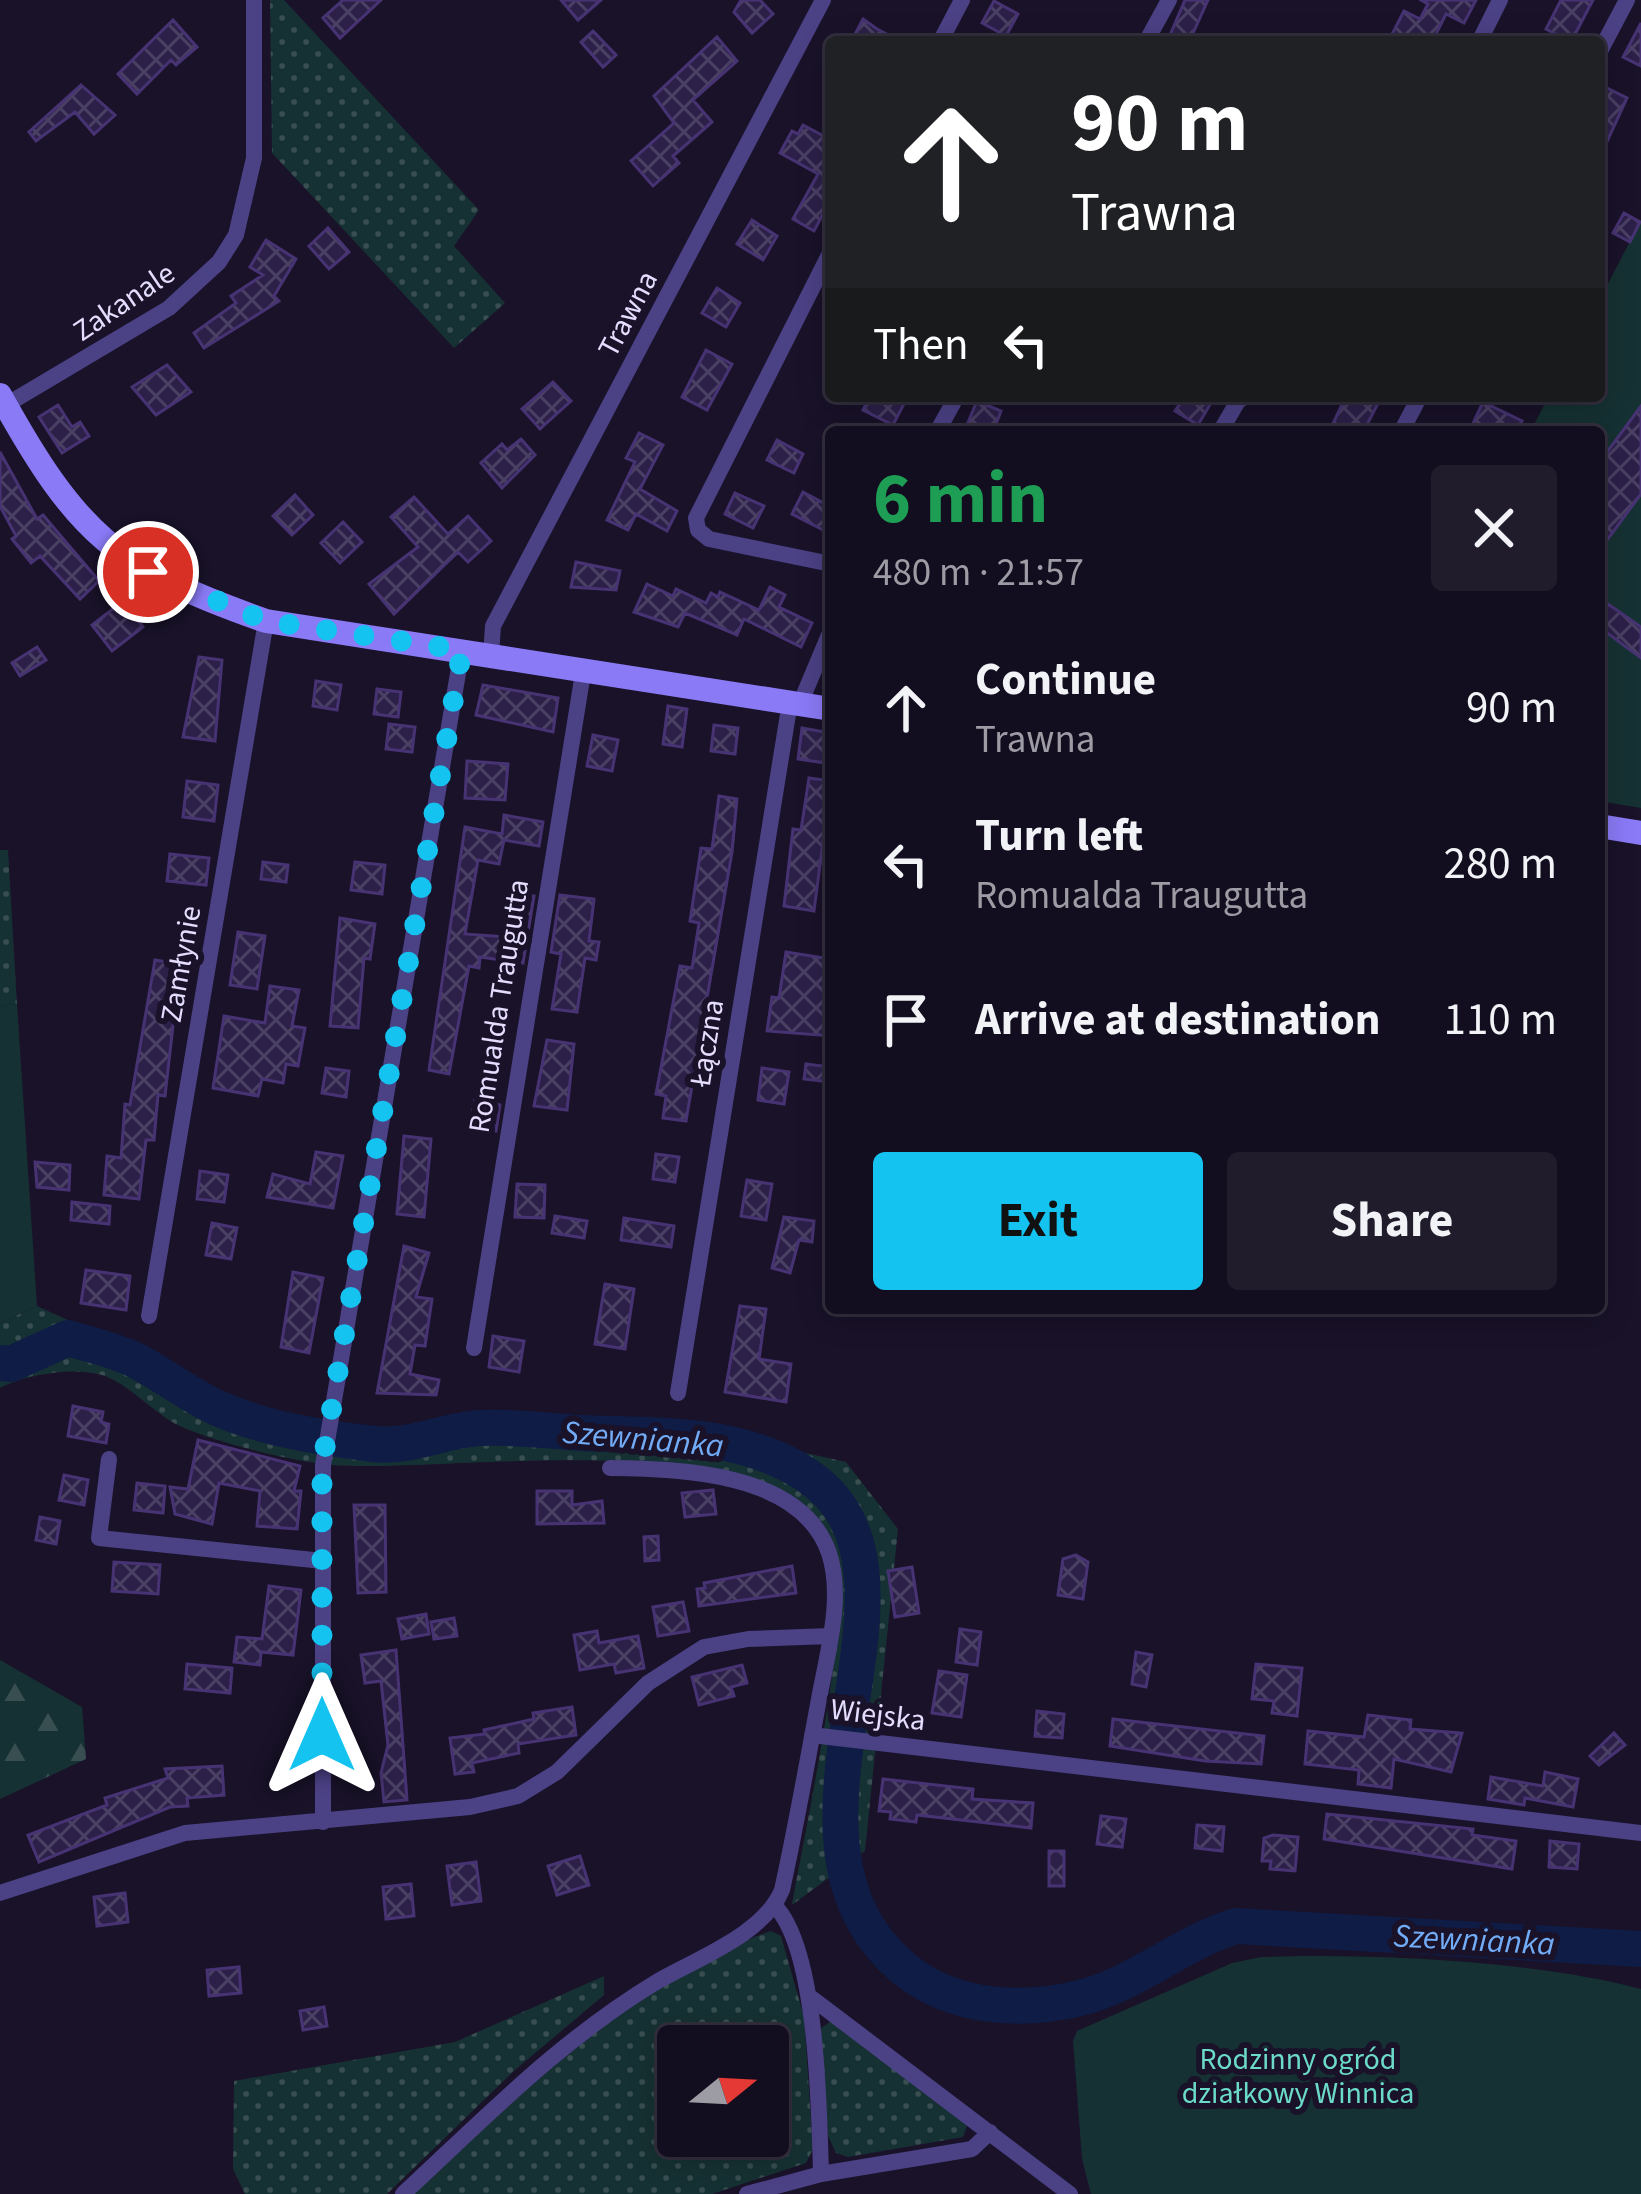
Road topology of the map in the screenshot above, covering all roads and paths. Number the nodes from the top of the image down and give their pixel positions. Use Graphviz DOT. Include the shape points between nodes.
graph roads {
  1 [pos="254,0"];
  2 [pos="823,0"];
  3 [pos="962,0"];
  4 [pos="1168,0"];
  5 [pos="1500,0"];
  6 [pos="1627,0"];
  7 [pos="943,36"];
  8 [pos="1149,36"];
  9 [pos="1481,36"];
  10 [pos="1605,42"];
  11 [pos="825,263"];
  12 [pos="2,403"];
  13 [pos="825,563"];
  14 [pos="266,621"];
  15 [pos="825,642"];
  16 [pos="462,650"];
  17 [pos="491,655"];
  18 [pos="583,673"];
  19 [pos="795,703"];
  20 [pos="825,708"];
  21 [pos="1605,827"];
  22 [pos="1641,832"];
  23 [pos="149,1316"];
  24 [pos="473,1348"];
  25 [pos="678,1393"];
  26 [pos="109,1459"];
  27 [pos="610,1468"];
  28 [pos="322,1561"];
  29 [pos="830,1636"];
  30 [pos="812,1735"];
  31 [pos="322,1822"];
  32 [pos="1641,1833"];
  33 [pos="0,1893"];
  34 [pos="775,1906"];
  35 [pos="809,1996"];
  36 [pos="991,2132"];
  37 [pos="821,2174"];
  38 [pos="403,2194"];
  39 [pos="747,2194"];
  40 [pos="1070,2194"];
  1 -- 12 [label="street, Zakanale" via="254,158 236,235 169,308"];
  2 -- 17 [label="street, Trawna" via="493,626"];
  3 -- 7 [label="street"];
  4 -- 8 [label="street"];
  5 -- 9 [label="street"];
  6 -- 10 [label="street"];
  11 -- 13 [label="street" via="696,518 709,539"];
  12 -- 14 [label="main road" via="93,533 148,572"];
  14 -- 16 [label="main road"];
  14 -- 23 [label="street, Zamłynie"];
  15 -- 19 [label="street, Łączna"];
  16 -- 17 [label="main road"];
  16 -- 28 [label="street" via="322,1465"];
  17 -- 18 [label="main road"];
  18 -- 19 [label="main road"];
  18 -- 24 [label="street, Romualda Traugutta"];
  19 -- 20 [label="main road"];
  19 -- 25 [label="street, Łączna"];
  21 -- 22 [label="main road"];
  26 -- 28 [label="street" via="99,1538"];
  27 -- 29 [label="street, Wiejska" via="752,1486 803,1514 830,1556"];
  28 -- 31 [label="street"];
  29 -- 30 [label="street, Wiejska"];
  29 -- 31 [label="street" via="704,1647 648,1683 557,1772 518,1796"];
  30 -- 32 [label="street, Wiejska"];
  30 -- 34 [label="street"];
  31 -- 33 [label="street" via="185,1833"];
  34 -- 35 [label="street"];
  34 -- 38 [label="street" via="558,2047"];
  35 -- 36 [label="street"];
  35 -- 37 [label="street"];
  36 -- 37 [label="street" via="972,2149"];
  36 -- 40 [label="street"];
  37 -- 39 [label="street"];
}
